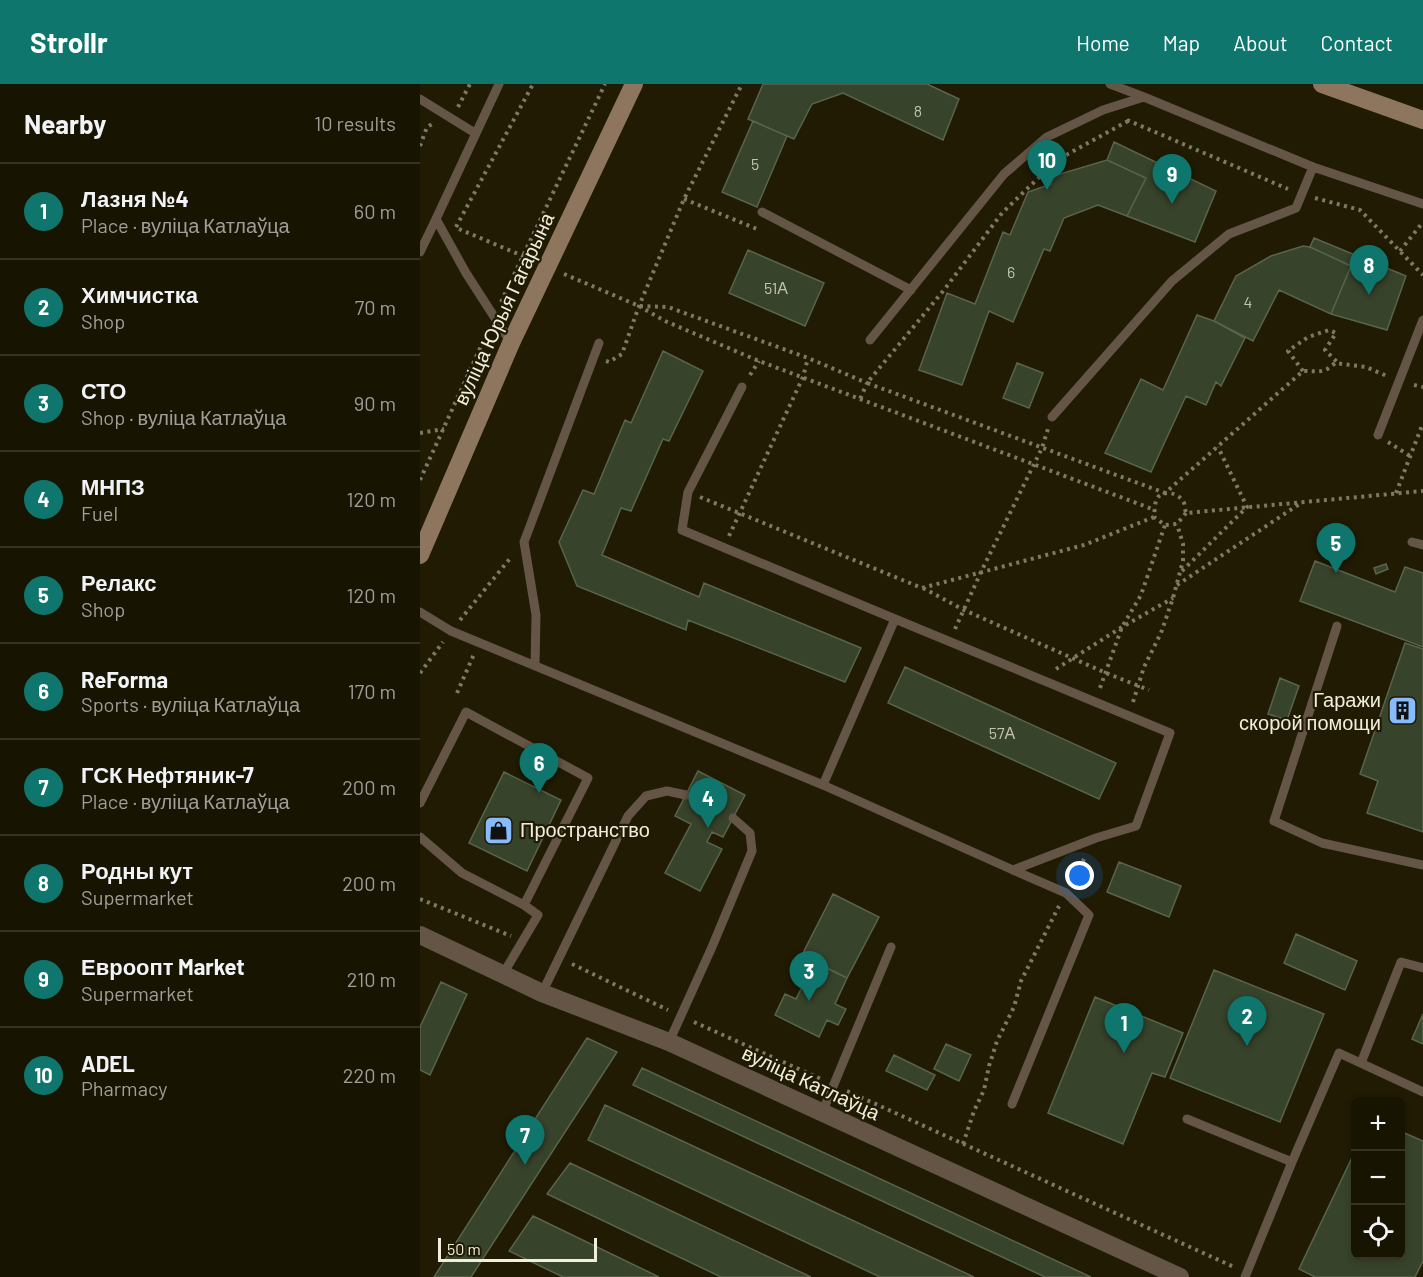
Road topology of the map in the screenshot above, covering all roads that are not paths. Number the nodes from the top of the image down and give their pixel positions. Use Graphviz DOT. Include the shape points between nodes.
graph roads {
  1 [pos="499,84"];
  2 [pos="634,84"];
  3 [pos="1110,84"];
  4 [pos="1322,84"];
  5 [pos="1144,97"];
  6 [pos="420,99"];
  7 [pos="1423,120"];
  8 [pos="475,133"];
  9 [pos="1313,167"];
  10 [pos="1423,204"];
  11 [pos="762,212"];
  12 [pos="436,219"];
  13 [pos="420,252"];
  14 [pos="911,290"];
  15 [pos="1423,320"];
  16 [pos="870,340"];
  17 [pos="511,343"];
  18 [pos="599,343"];
  19 [pos="742,387"];
  20 [pos="1052,417"];
  21 [pos="1378,435"];
  22 [pos="1412,542"];
  23 [pos="1423,545"];
  24 [pos="420,555"];
  25 [pos="420,612"];
  26 [pos="896,619"];
  27 [pos="1337,626"];
  28 [pos="535,666"];
  29 [pos="823,785"];
  30 [pos="686,795"];
  31 [pos="420,803"];
  32 [pos="733,818"];
  33 [pos="420,837"];
  34 [pos="1423,865"];
  35 [pos="1013,870"];
  36 [pos="524,905"];
  37 [pos="420,935"];
  38 [pos="891,947"];
  39 [pos="1423,968"];
  40 [pos="503,974"];
  41 [pos="542,993"];
  42 [pos="669,1042"];
  43 [pos="1361,1063"];
  44 [pos="1423,1092"];
  45 [pos="1012,1104"];
  46 [pos="822,1113"];
  47 [pos="1186,1119"];
  48 [pos="1293,1162"];
  49 [pos="1180,1277"];
  50 [pos="1245,1277"];
  1 -- 8 [label="lane"];
  2 -- 17 [label="main road, вуліца Юрыя Гагарына"];
  3 -- 5 [label="lane"];
  4 -- 7 [label="main road"];
  5 -- 9 [label="lane"];
  5 -- 14 [label="lane" via="1102,110 1047,137 1004,174"];
  6 -- 8 [label="lane"];
  8 -- 12 [label="lane"];
  9 -- 10 [label="lane"];
  9 -- 20 [label="lane" via="1296,208 1229,234 1173,281"];
  11 -- 14 [label="lane"];
  12 -- 13 [label="lane"];
  12 -- 17 [label="lane"];
  14 -- 16 [label="lane"];
  15 -- 21 [label="lane"];
  17 -- 24 [label="main road, вуліца Юрыя Гагарына"];
  18 -- 28 [label="lane" via="524,542 536,615"];
  19 -- 26 [label="lane" via="688,492 682,530"];
  22 -- 23 [label="lane"];
  25 -- 28 [label="lane" via="451,631"];
  26 -- 29 [label="lane"];
  26 -- 35 [label="lane" via="1170,733 1136,826"];
  27 -- 34 [label="lane" via="1274,821 1322,843"];
  28 -- 29 [label="lane"];
  29 -- 35 [label="lane"];
  30 -- 41 [label="lane" via="667,791 646,796 628,816"];
  31 -- 36 [label="lane" via="466,712 588,778"];
  32 -- 42 [label="lane" via="750,833 752,851"];
  33 -- 36 [label="lane" via="462,873"];
  35 -- 45 [label="lane" via="1066,893 1089,915"];
  36 -- 40 [label="lane" via="538,915"];
  37 -- 40 [label="street, вуліца Катлаўца"];
  38 -- 46 [label="lane"];
  39 -- 43 [label="lane" via="1401,962"];
  40 -- 41 [label="street, вуліца Катлаўца"];
  41 -- 42 [label="street, вуліца Катлаўца"];
  42 -- 46 [label="street, вуліца Катлаўца"];
  43 -- 44 [label="lane"];
  43 -- 48 [label="lane" via="1339,1053"];
  46 -- 49 [label="street, вуліца Катлаўца"];
  47 -- 48 [label="lane"];
  48 -- 50 [label="lane"];
}
